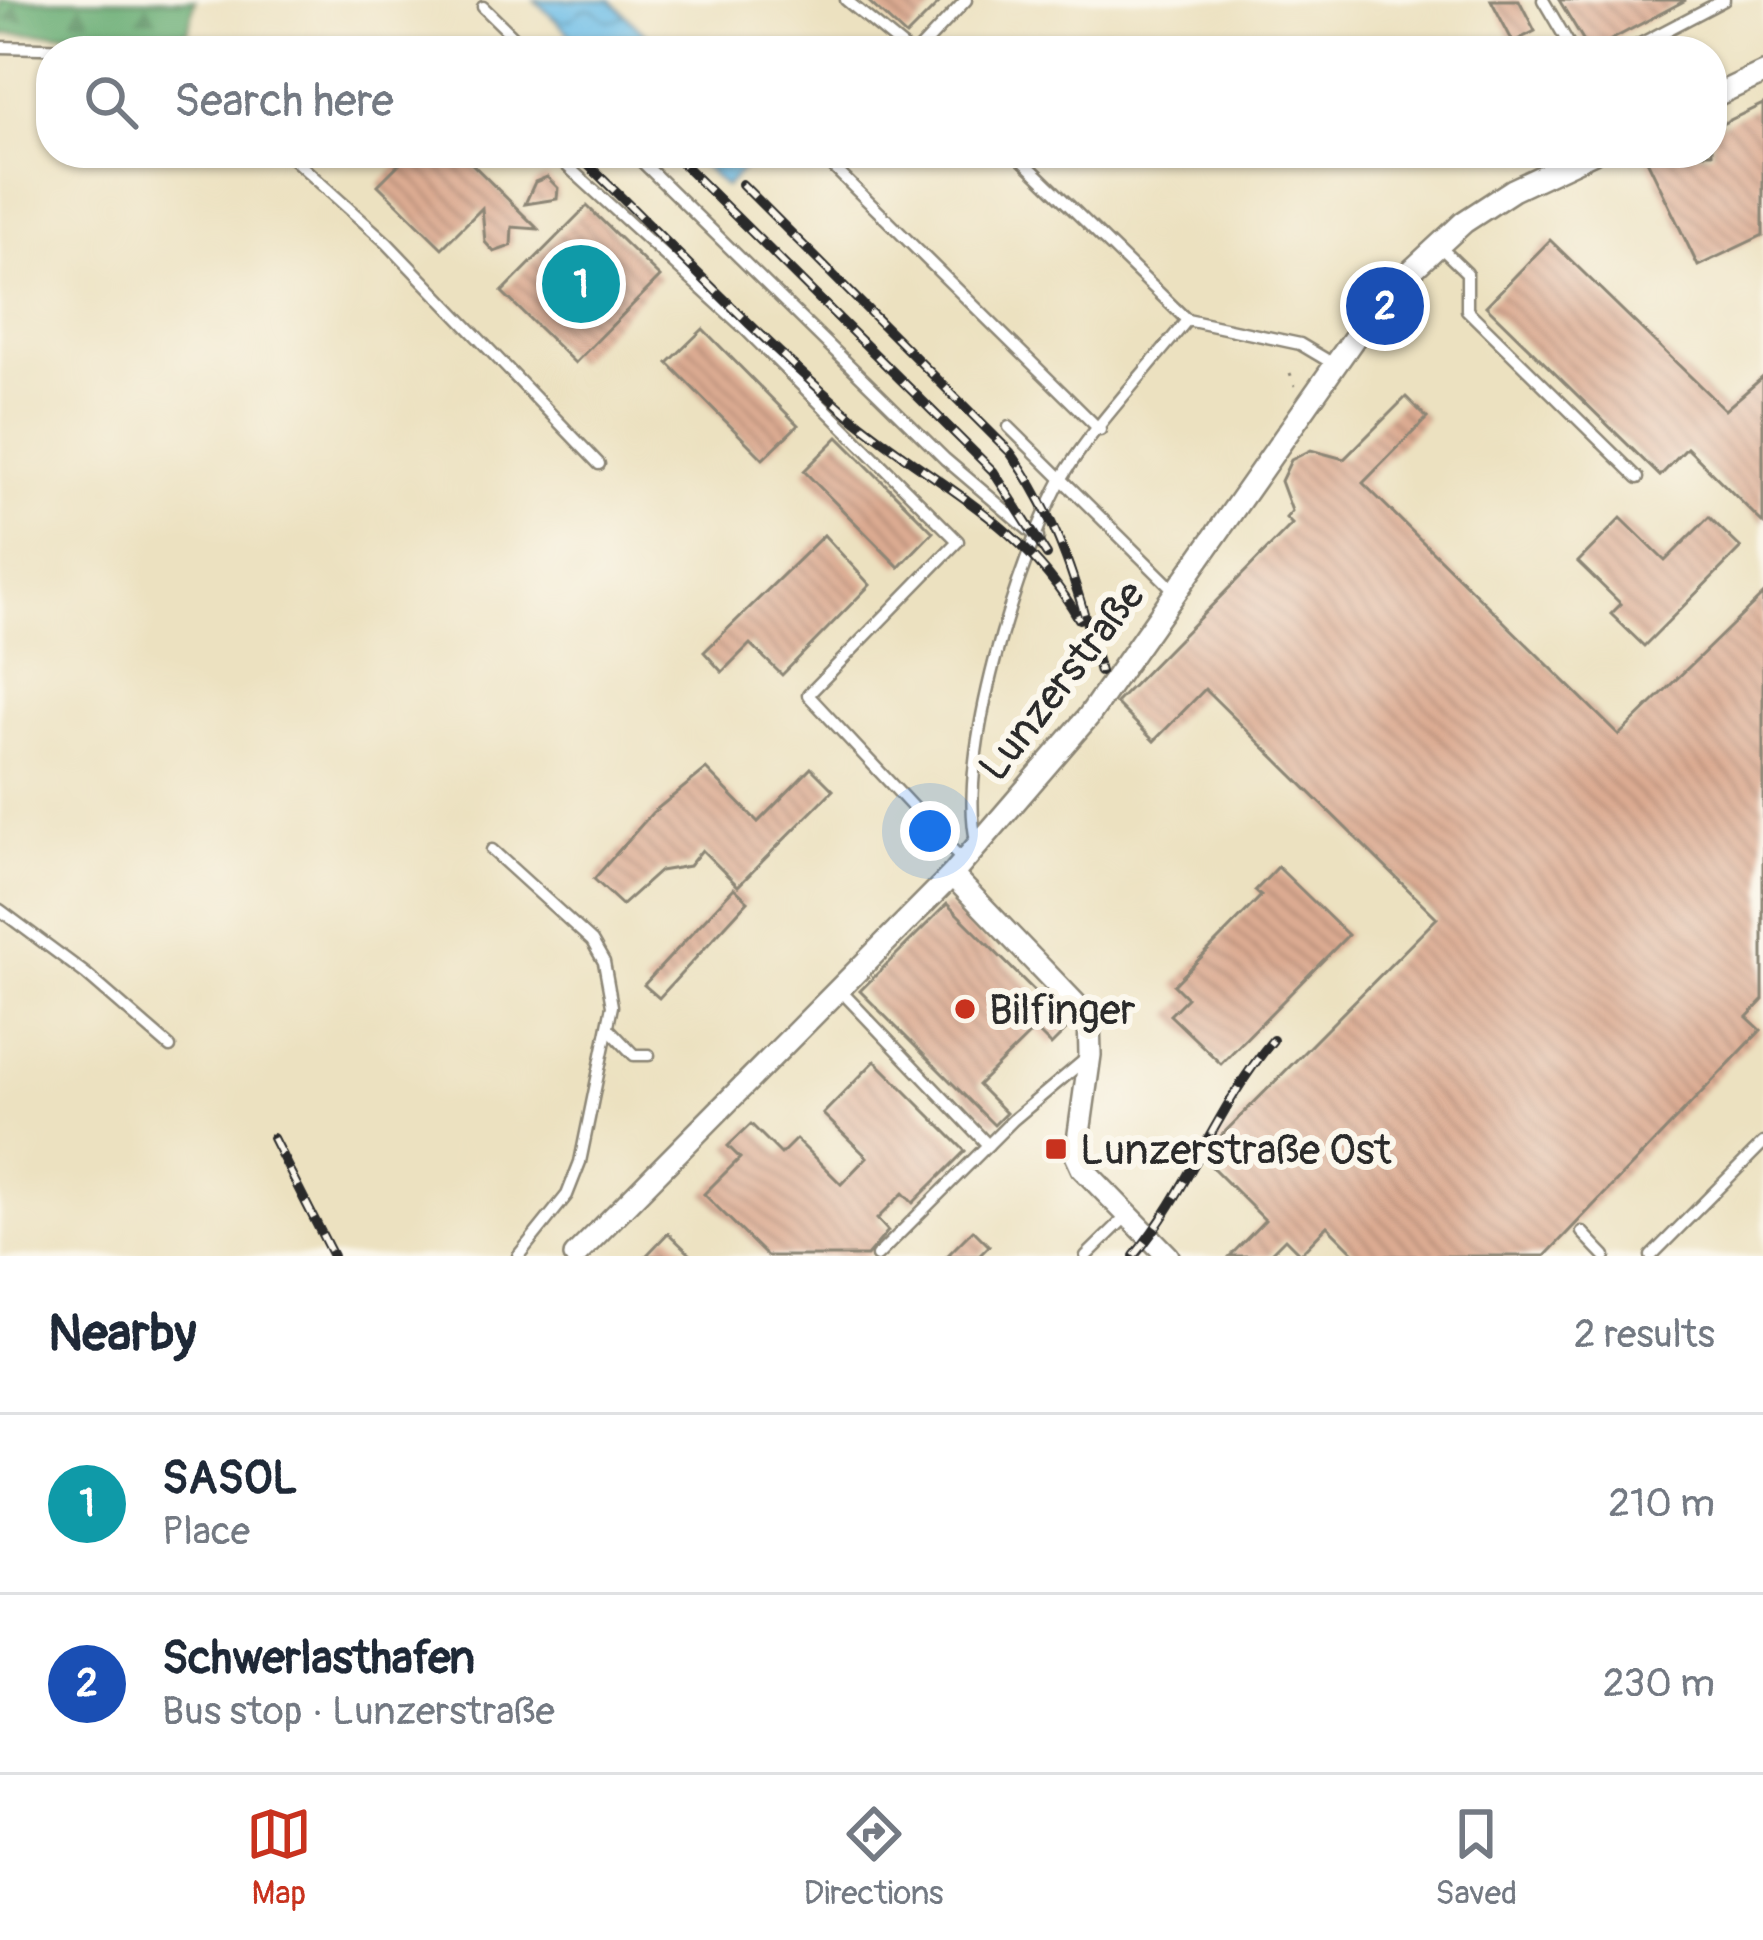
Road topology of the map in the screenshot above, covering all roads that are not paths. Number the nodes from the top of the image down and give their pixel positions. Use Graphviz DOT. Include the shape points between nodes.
graph roads {
  1 [pos="846,0"];
  2 [pos="967,0"];
  3 [pos="1543,0"];
  4 [pos="1724,0"];
  5 [pos="483,7"];
  6 [pos="513,36"];
  7 [pos="890,36"];
  8 [pos="932,36"];
  9 [pos="1564,36"];
  10 [pos="1656,36"];
  11 [pos="0,46"];
  12 [pos="36,47"];
  13 [pos="1763,73"];
  14 [pos="1727,90"];
  15 [pos="304,168"];
  16 [pos="569,168"];
  17 [pos="648,168"];
  18 [pos="835,168"];
  19 [pos="1030,168"];
  20 [pos="1560,168"];
  21 [pos="1437,244"];
  22 [pos="1187,320"];
  23 [pos="1332,363"];
  24 [pos="1009,427"];
  25 [pos="1100,430"];
  26 [pos="599,464"];
  27 [pos="1638,478"];
  28 [pos="1061,479"];
  29 [pos="1038,538"];
  30 [pos="1178,594"];
  31 [pos="492,850"];
  32 [pos="964,862"];
  33 [pos="0,910"];
  34 [pos="840,990"];
  35 [pos="610,1030"];
  36 [pos="170,1047"];
  37 [pos="649,1055"];
  38 [pos="1090,1055"];
  39 [pos="1763,1143"];
  40 [pos="988,1145"];
  41 [pos="1129,1214"];
  42 [pos="1582,1232"];
  43 [pos="518,1256"];
  44 [pos="575,1256"];
  45 [pos="877,1256"];
  46 [pos="1085,1256"];
  47 [pos="1168,1256"];
  48 [pos="1605,1256"];
  49 [pos="1651,1256"];
  1 -- 7 [label="lane"];
  2 -- 8 [label="lane"];
  3 -- 9 [label="lane"];
  4 -- 10 [label="lane"];
  5 -- 6 [label="lane"];
  11 -- 12 [label="lane"];
  13 -- 14 [label="street"];
  15 -- 26 [label="lane" via="387,243"];
  16 -- 32 [label="lane" via="958,541 808,695"];
  17 -- 29 [label="lane" via="946,459"];
  18 -- 25 [label="lane"];
  19 -- 22 [label="lane"];
  20 -- 21 [label="street, Lunzerstraße"];
  21 -- 23 [label="street, Lunzerstraße" via="1382,297"];
  21 -- 27 [label="lane" via="1467,273 1467,310"];
  22 -- 23 [label="lane" via="1300,344"];
  22 -- 25 [label="lane"];
  23 -- 30 [label="street, Lunzerstraße"];
  24 -- 28 [label="lane"];
  25 -- 28 [label="lane"];
  28 -- 29 [label="lane"];
  28 -- 30 [label="lane"];
  29 -- 32 [label="lane" via="973,755"];
  30 -- 32 [label="street, Lunzerstraße" via="1096,707"];
  31 -- 35 [label="lane" via="592,941 610,983"];
  32 -- 34 [label="street, Lunzerstraße"];
  32 -- 38 [label="street" via="1089,1018"];
  33 -- 36 [label="lane"];
  34 -- 40 [label="lane"];
  34 -- 44 [label="street, Lunzerstraße"];
  35 -- 37 [label="lane" via="634,1055"];
  35 -- 43 [label="lane" via="567,1196"];
  38 -- 40 [label="lane"];
  38 -- 41 [label="street" via="1076,1155"];
  39 -- 49 [label="lane"];
  40 -- 45 [label="lane"];
  41 -- 46 [label="lane"];
  41 -- 47 [label="street"];
  42 -- 48 [label="lane"];
}
